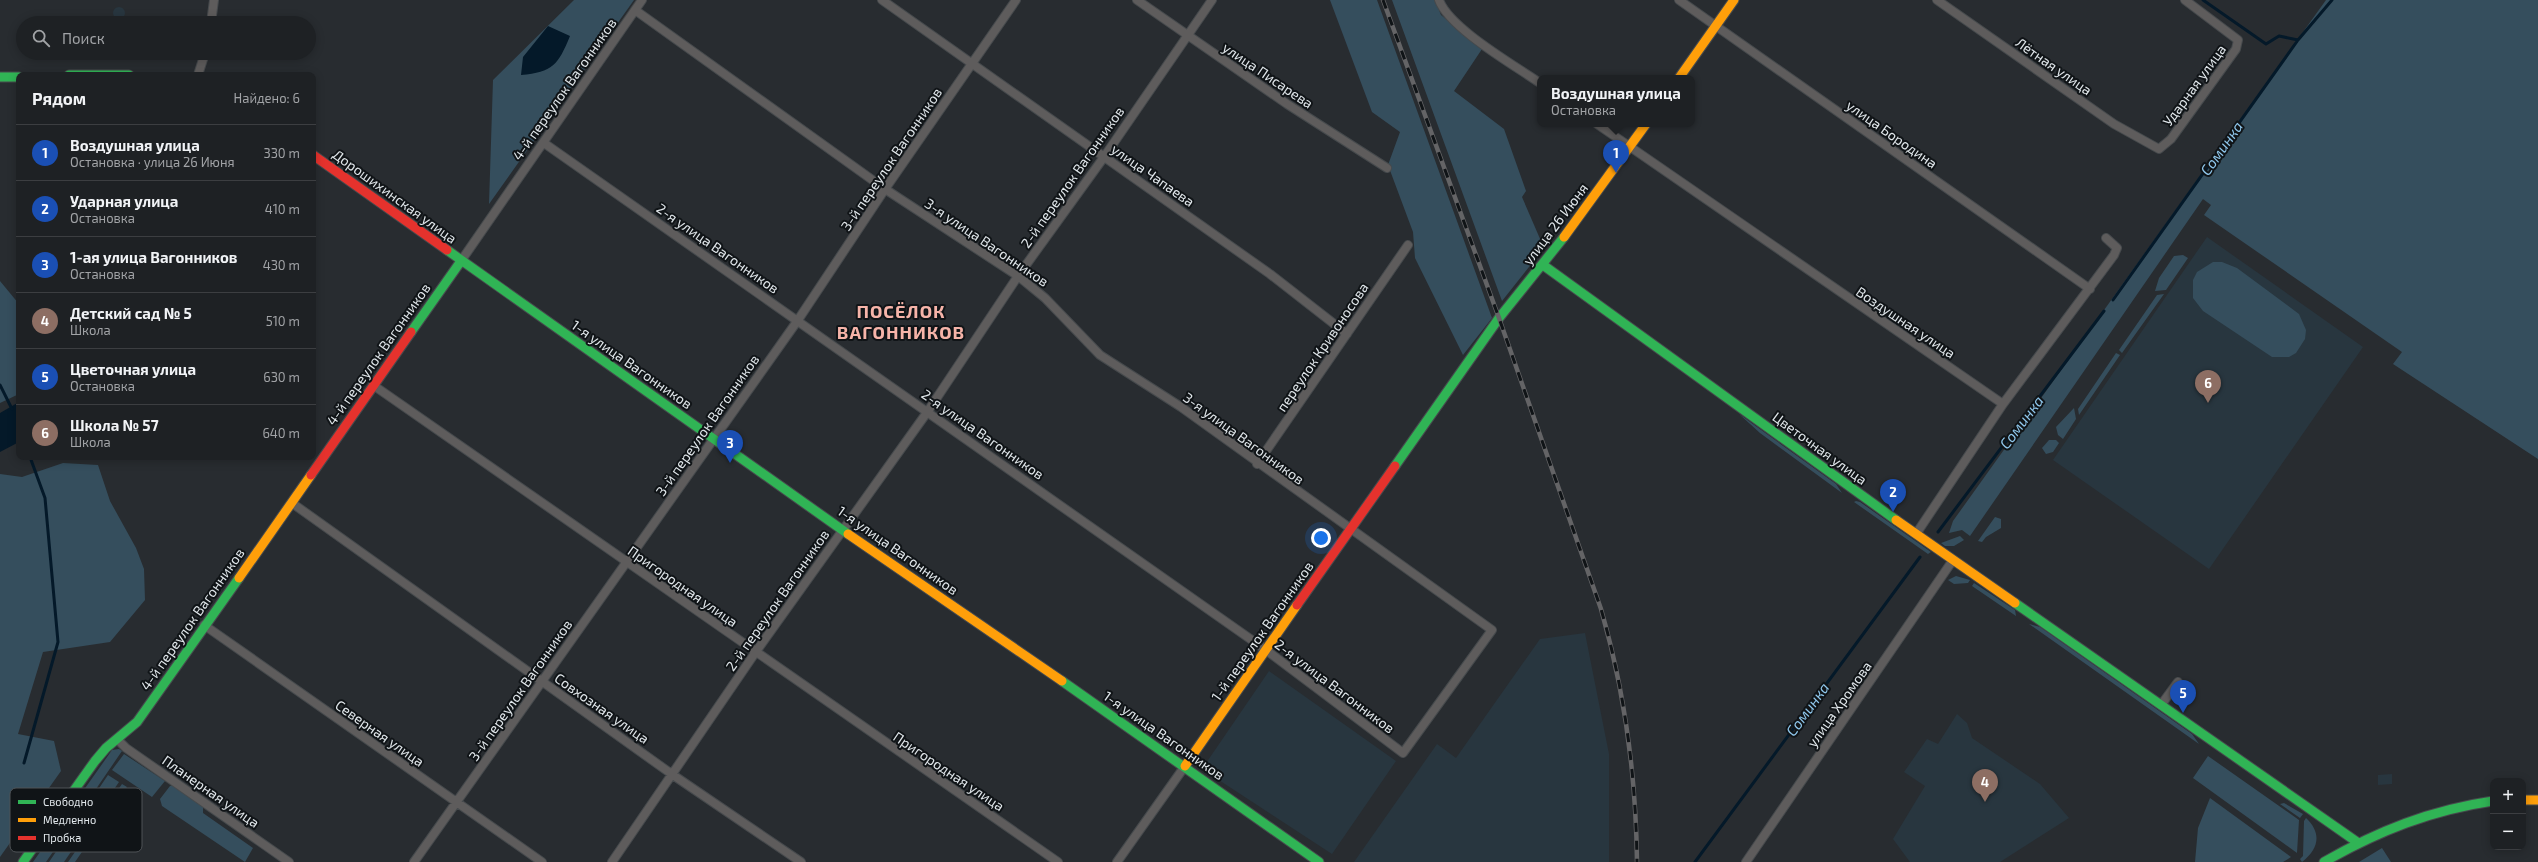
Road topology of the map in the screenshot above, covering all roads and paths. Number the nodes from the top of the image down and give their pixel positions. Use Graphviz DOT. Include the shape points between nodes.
graph roads {
  1 [pos="214,0"];
  2 [pos="642,0"];
  3 [pos="882,0"];
  4 [pos="1016,0"];
  5 [pos="1137,0"];
  6 [pos="1212,0"];
  7 [pos="1439,0"];
  8 [pos="1679,0"];
  9 [pos="1734,0"];
  10 [pos="1937,0"];
  11 [pos="2185,0"];
  12 [pos="635,10"];
  13 [pos="212,16"];
  14 [pos="1716,26"];
  15 [pos="1188,35"];
  16 [pos="203,60"];
  17 [pos="972,63"];
  18 [pos="199,72"];
  19 [pos="1681,75"];
  20 [pos="0,77"];
  21 [pos="16,77"];
  22 [pos="1537,81"];
  23 [pos="1601,127"];
  24 [pos="1644,127"];
  25 [pos="544,143"];
  26 [pos="1630,147"];
  27 [pos="2159,149"];
  28 [pos="316,157"];
  29 [pos="1104,157"];
  30 [pos="1387,168"];
  31 [pos="885,189"];
  32 [pos="2106,238"];
  33 [pos="1408,245"];
  34 [pos="461,261"];
  35 [pos="1543,265"];
  36 [pos="1018,276"];
  37 [pos="2090,289"];
  38 [pos="1499,318"];
  39 [pos="798,320"];
  40 [pos="1347,334"];
  41 [pos="373,385"];
  42 [pos="2003,404"];
  43 [pos="928,411"];
  44 [pos="714,439"];
  45 [pos="1257,464"];
  46 [pos="292,503"];
  47 [pos="843,530"];
  48 [pos="1349,530"];
  49 [pos="1916,534"];
  50 [pos="1953,560"];
  51 [pos="626,561"];
  52 [pos="204,625"];
  53 [pos="1266,650"];
  54 [pos="755,653"];
  55 [pos="542,682"];
  56 [pos="2178,682"];
  57 [pos="2161,705"];
  58 [pos="118,740"];
  59 [pos="1403,753"];
  60 [pos="1185,766"];
  61 [pos="673,775"];
  62 [pos="75,788"];
  63 [pos="2526,800"];
  64 [pos="2538,800"];
  65 [pos="2490,802"];
  66 [pos="457,804"];
  67 [pos="2357,842"];
  68 [pos="30,852"];
  69 [pos="23,862"];
  70 [pos="289,862"];
  71 [pos="414,862"];
  72 [pos="542,862"];
  73 [pos="612,862"];
  74 [pos="801,862"];
  75 [pos="1058,862"];
  76 [pos="1117,862"];
  77 [pos="1319,862"];
  78 [pos="1746,862"];
  79 [pos="2324,862"];
  1 -- 13 [label="street"];
  2 -- 12 [label="street, 4-й переулок Вагонников"];
  3 -- 17 [label="street, улица Чапаева"];
  4 -- 17 [label="street, 3-й переулок Вагонников"];
  5 -- 15 [label="street, улица Писарева"];
  6 -- 15 [label="street, 2-й переулок Вагонников"];
  7 -- 22 [label="street" via="1442,9 1458,26"];
  8 -- 14 [label="street, улица Бородина"];
  9 -- 14 [label="street"];
  10 -- 27 [label="street, Лётная улица" via="2114,124"];
  11 -- 27 [label="street, Ударная улица" via="2238,40 2236,49 2171,139"];
  12 -- 25 [label="street, 4-й переулок Вагонников"];
  12 -- 31 [label="street, 3-я улица Вагонников"];
  14 -- 19 [label="street"];
  14 -- 37 [label="street, улица Бородина"];
  15 -- 29 [label="street, 2-й переулок Вагонников"];
  15 -- 30 [label="street, улица Писарева" via="1287,104"];
  16 -- 18 [label="street"];
  17 -- 29 [label="street, улица Чапаева"];
  17 -- 31 [label="street, 3-й переулок Вагонников"];
  20 -- 21 [label="street"];
  23 -- 26 [label="street, Воздушная улица"];
  24 -- 26 [label="street, улица 26 Июня"];
  25 -- 34 [label="street, 4-й переулок Вагонников"];
  25 -- 39 [label="street, 2-я улица Вагонников"];
  26 -- 35 [label="street, улица 26 Июня"];
  26 -- 42 [label="street, Воздушная улица"];
  28 -- 34 [label="street, Дорошихинская улица"];
  29 -- 36 [label="street, 2-й переулок Вагонников"];
  29 -- 40 [label="street, улица Чапаева" via="1270,274"];
  31 -- 36 [label="street, 3-я улица Вагонников"];
  31 -- 39 [label="street, 3-й переулок Вагонников"];
  32 -- 37 [label="street" via="2118,248"];
  33 -- 40 [label="street, переулок Кривоносова"];
  34 -- 41 [label="street, 4-й переулок Вагонников"];
  34 -- 44 [label="street, 1-я улица Вагонников"];
  35 -- 38 [label="street, улица 26 Июня"];
  35 -- 49 [label="street, Цветочная улица"];
  36 -- 43 [label="street, 2-й переулок Вагонников"];
  36 -- 45 [label="street, 3-я улица Вагонников" via="1045,298 1100,355 1181,407"];
  37 -- 42 [label="street"];
  38 -- 48 [label="street, 1-й переулок Вагонников"];
  39 -- 43 [label="street, 2-я улица Вагонников"];
  39 -- 44 [label="street, 3-й переулок Вагонников"];
  40 -- 45 [label="street, переулок Кривоносова"];
  41 -- 46 [label="street, 4-й переулок Вагонников"];
  41 -- 51 [label="street, Пригородная улица"];
  42 -- 49 [label="street"];
  43 -- 47 [label="street, 2-й переулок Вагонников"];
  43 -- 53 [label="street, 2-я улица Вагонников"];
  44 -- 47 [label="street, 1-я улица Вагонников"];
  44 -- 51 [label="street, 3-й переулок Вагонников"];
  45 -- 48 [label="street, 3-я улица Вагонников"];
  46 -- 52 [label="street, 4-й переулок Вагонников"];
  46 -- 55 [label="street, Совхозная улица"];
  47 -- 54 [label="street, 2-й переулок Вагонников"];
  47 -- 60 [label="street, 1-я улица Вагонников"];
  48 -- 53 [label="street, 1-й переулок Вагонников"];
  48 -- 59 [label="street, 3-я улица Вагонников" via="1492,630"];
  49 -- 50 [label="street, Цветочная улица"];
  50 -- 57 [label="street, Цветочная улица"];
  50 -- 78 [label="street, улица Хромова"];
  51 -- 54 [label="street, Пригородная улица"];
  51 -- 55 [label="street, 3-й переулок Вагонников"];
  52 -- 58 [label="street, 4-й переулок Вагонников" via="137,722"];
  52 -- 66 [label="street, Северная улица"];
  53 -- 59 [label="street, 2-я улица Вагонников"];
  53 -- 60 [label="street, 1-й переулок Вагонников"];
  54 -- 61 [label="street, 2-й переулок Вагонников"];
  54 -- 75 [label="street, Пригородная улица"];
  55 -- 61 [label="street, Совхозная улица"];
  55 -- 66 [label="street, 3-й переулок Вагонников"];
  56 -- 57 [label="street"];
  57 -- 67 [label="street, Цветочная улица"];
  58 -- 62 [label="street, 4-й переулок Вагонников" via="94,761"];
  58 -- 70 [label="street, Планерная улица"];
  60 -- 76 [label="street, 1-й переулок Вагонников"];
  60 -- 77 [label="street, 1-я улица Вагонников"];
  61 -- 73 [label="street, 2-й переулок Вагонников"];
  61 -- 74 [label="street, Совхозная улица"];
  63 -- 64 [label="street"];
  65 -- 67 [label="street" via="2428,813 2387,827"];
  66 -- 71 [label="street, 3-й переулок Вагонников"];
  66 -- 72 [label="street, Северная улица"];
  67 -- 79 [label="street"];
  68 -- 69 [label="street, 4-й переулок Вагонников"];
}
